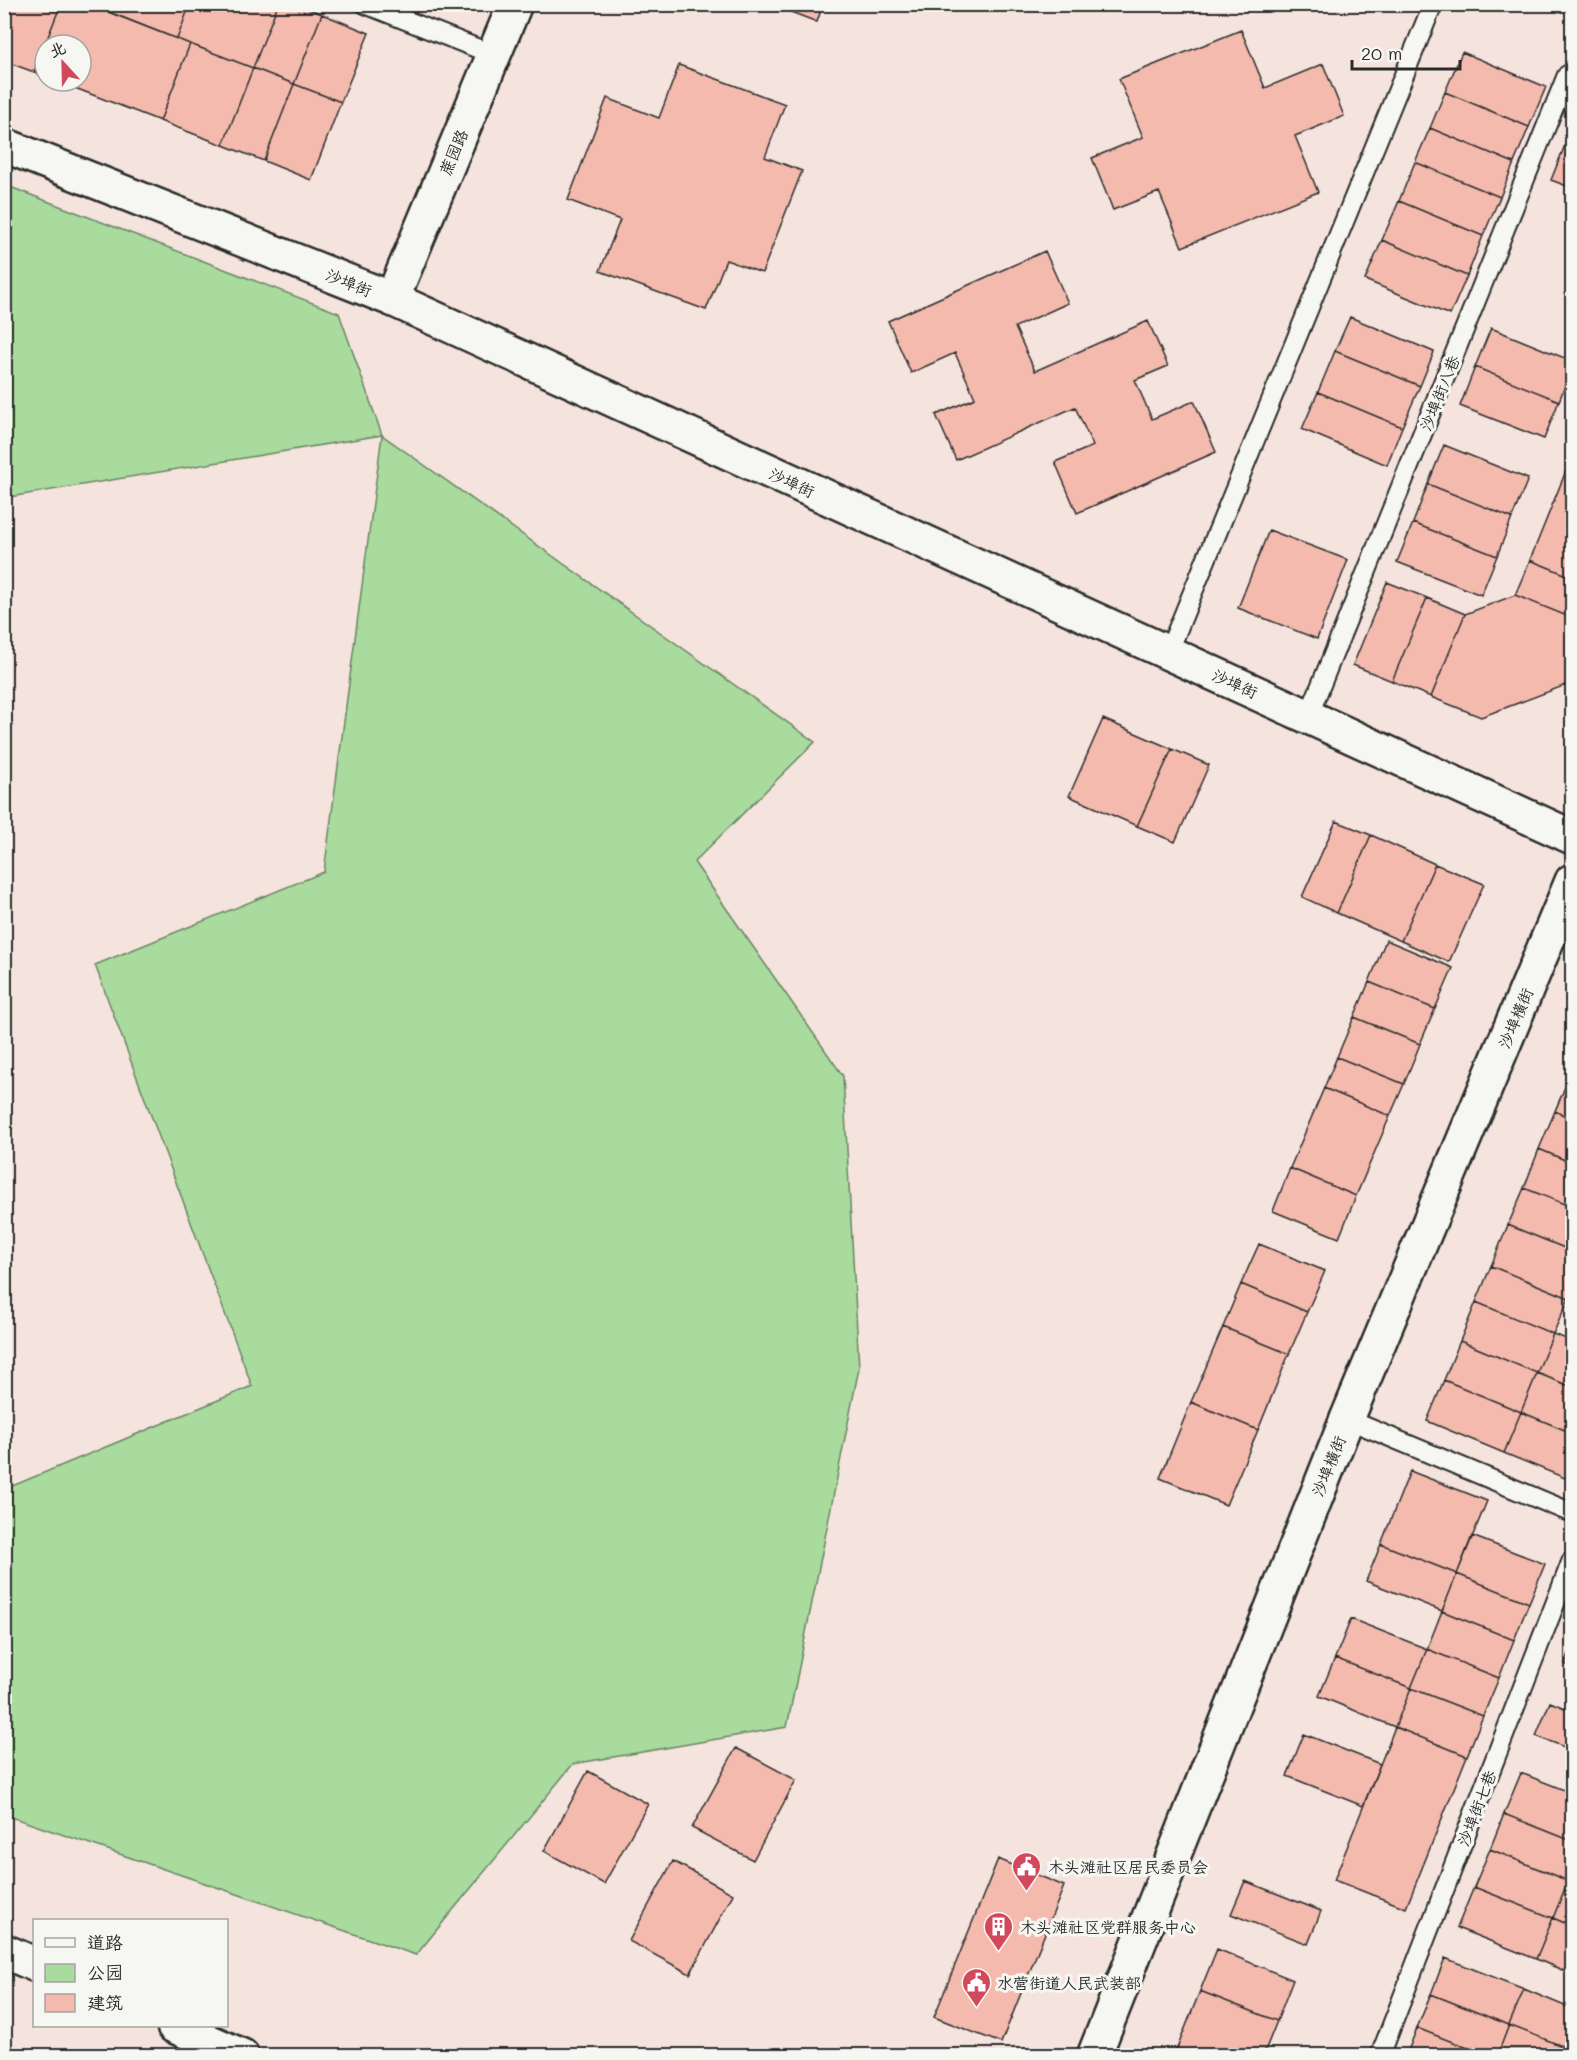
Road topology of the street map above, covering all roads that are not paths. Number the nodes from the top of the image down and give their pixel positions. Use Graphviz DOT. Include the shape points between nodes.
graph roads {
  1 [pos="364,4"];
  2 [pos="515,4"];
  3 [pos="1433,4"];
  4 [pos="494,55"];
  5 [pos="1572,77"];
  6 [pos="4,145"];
  7 [pos="392,299"];
  8 [pos="1168,653"];
  9 [pos="1308,717"];
  10 [pos="1572,837"];
  11 [pos="1572,881"];
  12 [pos="1347,1419"];
  13 [pos="1572,1513"];
  14 [pos="1572,1560"];
  15 [pos="4,1951"];
  16 [pos="33,1964"];
  17 [pos="179,2027"];
  18 [pos="242,2055"];
  19 [pos="1094,2055"];
  20 [pos="1380,2055"];
  1 -- 4 [label="lane"];
  2 -- 4 [label="street, 蔗园路"];
  3 -- 8 [label="lane"];
  4 -- 7 [label="street, 蔗园路"];
  5 -- 9 [label="lane, 沙埠街八巷" via="1567,75"];
  6 -- 7 [label="street, 沙埠街"];
  7 -- 8 [label="street, 沙埠街"];
  8 -- 9 [label="street, 沙埠街"];
  9 -- 10 [label="street, 沙埠街"];
  11 -- 12 [label="street, 沙埠横街"];
  12 -- 13 [label="lane"];
  12 -- 19 [label="street, 沙埠横街"];
  14 -- 20 [label="lane, 沙埠街七巷"];
  15 -- 16 [label="street"];
  17 -- 18 [label="street"];
}
